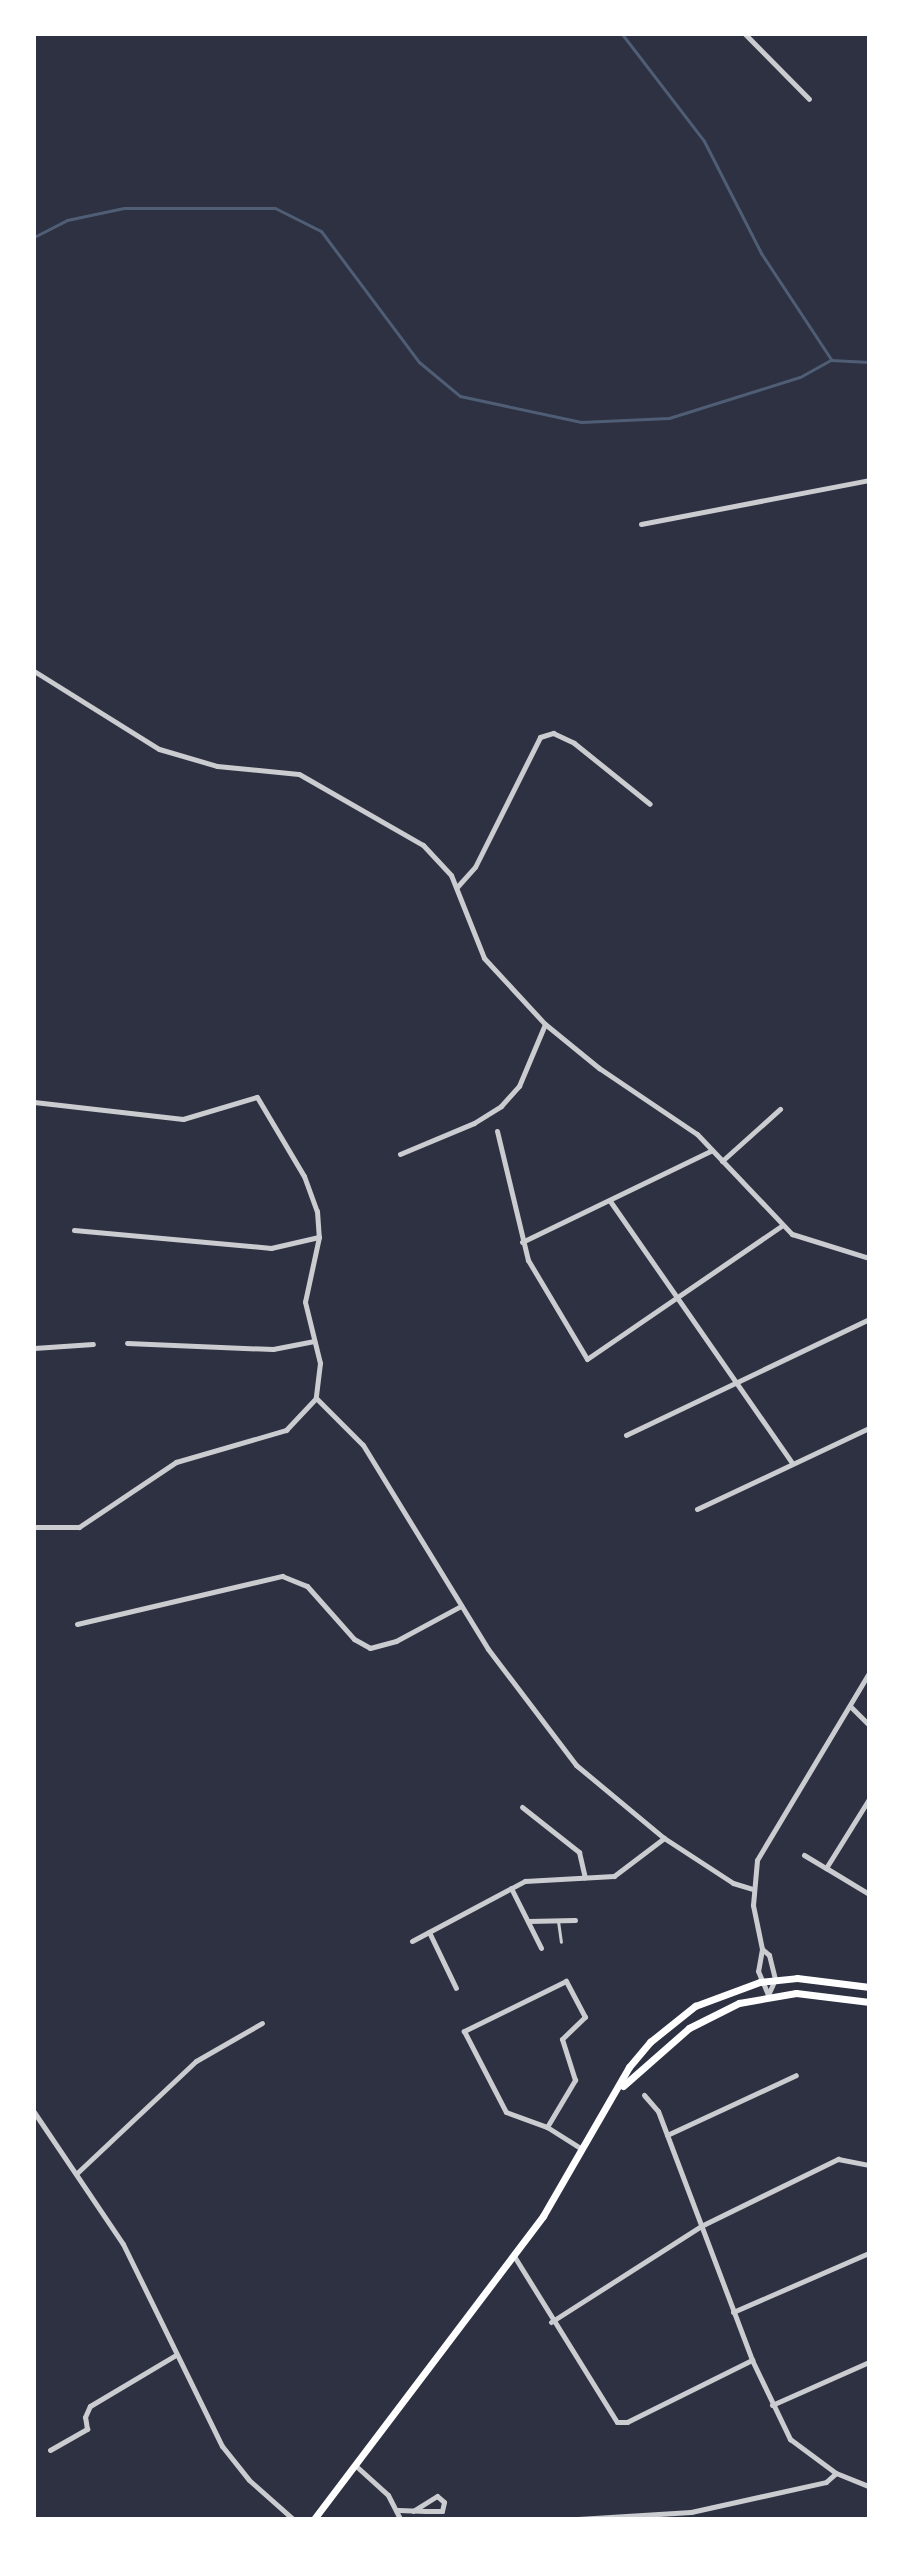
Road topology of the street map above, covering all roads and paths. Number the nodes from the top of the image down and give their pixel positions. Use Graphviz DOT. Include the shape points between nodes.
graph roads {
  1 [pos="745,34"];
  2 [pos="809,99"];
  3 [pos="869,480"];
  4 [pos="641,524"];
  5 [pos="34,671"];
  6 [pos="650,804"];
  7 [pos="457,887"];
  8 [pos="545,1024"];
  9 [pos="34,1102"];
  10 [pos="780,1109"];
  11 [pos="497,1131"];
  12 [pos="712,1150"];
  13 [pos="400,1154"];
  14 [pos="722,1161"];
  15 [pos="610,1201"];
  16 [pos="781,1226"];
  17 [pos="74,1230"];
  18 [pos="319,1237"];
  19 [pos="522,1242"];
  20 [pos="869,1258"];
  21 [pos="678,1299"];
  22 [pos="869,1319"];
  23 [pos="314,1341"];
  24 [pos="127,1343"];
  25 [pos="93,1344"];
  26 [pos="34,1348"];
  27 [pos="736,1382"];
  28 [pos="316,1398"];
  29 [pos="869,1428"];
  30 [pos="626,1435"];
  31 [pos="792,1463"];
  32 [pos="697,1509"];
  33 [pos="34,1527"];
  34 [pos="461,1606"];
  35 [pos="77,1624"];
  36 [pos="869,1673"];
  37 [pos="850,1706"];
  38 [pos="869,1725"];
  39 [pos="869,1799"];
  40 [pos="522,1807"];
  41 [pos="664,1838"];
  42 [pos="804,1855"];
  43 [pos="826,1868"];
  44 [pos="585,1877"];
  45 [pos="511,1888"];
  46 [pos="753,1889"];
  47 [pos="869,1894"];
  48 [pos="575,1920"];
  49 [pos="528,1921"];
  50 [pos="558,1921"];
  51 [pos="429,1932"];
  52 [pos="412,1941"];
  53 [pos="561,1942"];
  54 [pos="541,1948"];
  55 [pos="762,1949"];
  56 [pos="775,1979"];
  57 [pos="760,1982"];
  58 [pos="869,1987"];
  59 [pos="456,1988"];
  60 [pos="768,1995"];
  61 [pos="869,2002"];
  62 [pos="262,2023"];
  63 [pos="796,2075"];
  64 [pos="621,2087"];
  65 [pos="644,2095"];
  66 [pos="34,2112"];
  67 [pos="547,2127"];
  68 [pos="667,2135"];
  69 [pos="583,2150"];
  70 [pos="869,2165"];
  71 [pos="77,2173"];
  72 [pos="701,2226"];
  73 [pos="869,2253"];
  74 [pos="514,2256"];
  75 [pos="733,2312"];
  76 [pos="551,2322"];
  77 [pos="176,2355"];
  78 [pos="752,2360"];
  79 [pos="869,2362"];
  80 [pos="772,2405"];
  81 [pos="50,2450"];
  82 [pos="356,2466"];
  83 [pos="836,2473"];
  84 [pos="869,2486"];
  85 [pos="398,2510"];
  86 [pos="413,2511"];
  87 [pos="293,2519"];
  88 [pos="314,2519"];
  89 [pos="400,2519"];
  90 [pos="578,2519"];
  1 -- 2 [label="street"];
  3 -- 4 [label="street"];
  5 -- 7 [label="street" via="169,753 217,766 293,772 311,779 423,845"];
  6 -- 7 [label="street" via="574,743 553,733 540,737 475,867"];
  7 -- 8 [label="street" via="484,958"];
  8 -- 12 [label="street" via="599,1068 686,1124"];
  8 -- 13 [label="street" via="519,1086 501,1106"];
  9 -- 18 [label="street" via="183,1119 257,1097 304,1176 317,1211"];
  10 -- 14 [label="street"];
  11 -- 19 [label="street"];
  12 -- 14 [label="street"];
  12 -- 15 [label="street"];
  14 -- 16 [label="street"];
  15 -- 19 [label="street"];
  15 -- 21 [label="street"];
  16 -- 20 [label="street" via="807,1241"];
  16 -- 21 [label="street"];
  17 -- 18 [label="street" via="271,1248"];
  18 -- 23 [label="street" via="305,1293"];
  19 -- 21 [label="street" via="533,1272 587,1359"];
  21 -- 27 [label="street"];
  22 -- 27 [label="street"];
  23 -- 24 [label="street" via="260,1349"];
  23 -- 28 [label="street" via="321,1373"];
  25 -- 26 [label="street"];
  27 -- 30 [label="street"];
  27 -- 31 [label="street"];
  28 -- 33 [label="street" via="286,1430 176,1462 79,1527"];
  28 -- 34 [label="street" via="363,1445"];
  29 -- 31 [label="street"];
  31 -- 32 [label="street"];
  34 -- 35 [label="street" via="396,1641 370,1648 354,1639 307,1586 282,1576"];
  34 -- 41 [label="street" via="552,1738 607,1794"];
  36 -- 37 [label="street"];
  37 -- 38 [label="street"];
  37 -- 46 [label="street" via="765,1842"];
  39 -- 43 [label="street"];
  40 -- 44 [label="street" via="579,1852"];
  41 -- 44 [label="street" via="629,1870"];
  41 -- 46 [label="street" via="733,1883"];
  42 -- 43 [label="street"];
  43 -- 47 [label="street"];
  44 -- 45 [label="street" via="532,1878"];
  45 -- 49 [label="street"];
  45 -- 51 [label="street"];
  46 -- 55 [label="street"];
  48 -- 50 [label="street"];
  49 -- 50 [label="street"];
  49 -- 54 [label="street"];
  50 -- 53 [label="lane"];
  51 -- 52 [label="street"];
  51 -- 59 [label="street"];
  55 -- 56 [label="street" via="769,1955"];
  55 -- 57 [label="street"];
  56 -- 57 [label="main road"];
  56 -- 58 [label="main road" via="824,1979"];
  56 -- 60 [label="street"];
  57 -- 60 [label="street"];
  57 -- 64 [label="main road" via="717,1995 674,2019 629,2067"];
  60 -- 61 [label="main road" via="823,1993"];
  60 -- 64 [label="main road" via="701,2020"];
  62 -- 71 [label="street" via="196,2061"];
  63 -- 68 [label="street"];
  64 -- 69 [label="main road"];
  65 -- 68 [label="street" via="658,2111"];
  66 -- 71 [label="street"];
  67 -- 67 [label="street" via="506,2112 464,2031 566,1981 585,2017 562,2039 575,2080"];
  67 -- 69 [label="street"];
  68 -- 72 [label="street"];
  69 -- 74 [label="main road"];
  70 -- 72 [label="street" via="838,2159"];
  71 -- 77 [label="street" via="123,2244"];
  72 -- 75 [label="street"];
  72 -- 76 [label="street"];
  73 -- 75 [label="street"];
  74 -- 76 [label="street"];
  74 -- 82 [label="main road"];
  75 -- 78 [label="street"];
  76 -- 78 [label="street" via="617,2422 627,2422"];
  77 -- 81 [label="street" via="90,2406 87,2429"];
  77 -- 87 [label="street" via="226,2452"];
  78 -- 80 [label="street"];
  79 -- 80 [label="street"];
  80 -- 83 [label="street" via="790,2439"];
  82 -- 85 [label="street"];
  82 -- 88 [label="main road"];
  83 -- 84 [label="street"];
  83 -- 90 [label="street" via="826,2482 691,2512"];
  85 -- 86 [label="street"];
  85 -- 89 [label="street"];
  86 -- 86 [label="street" via="442,2511 444,2502 437,2496"];
}
